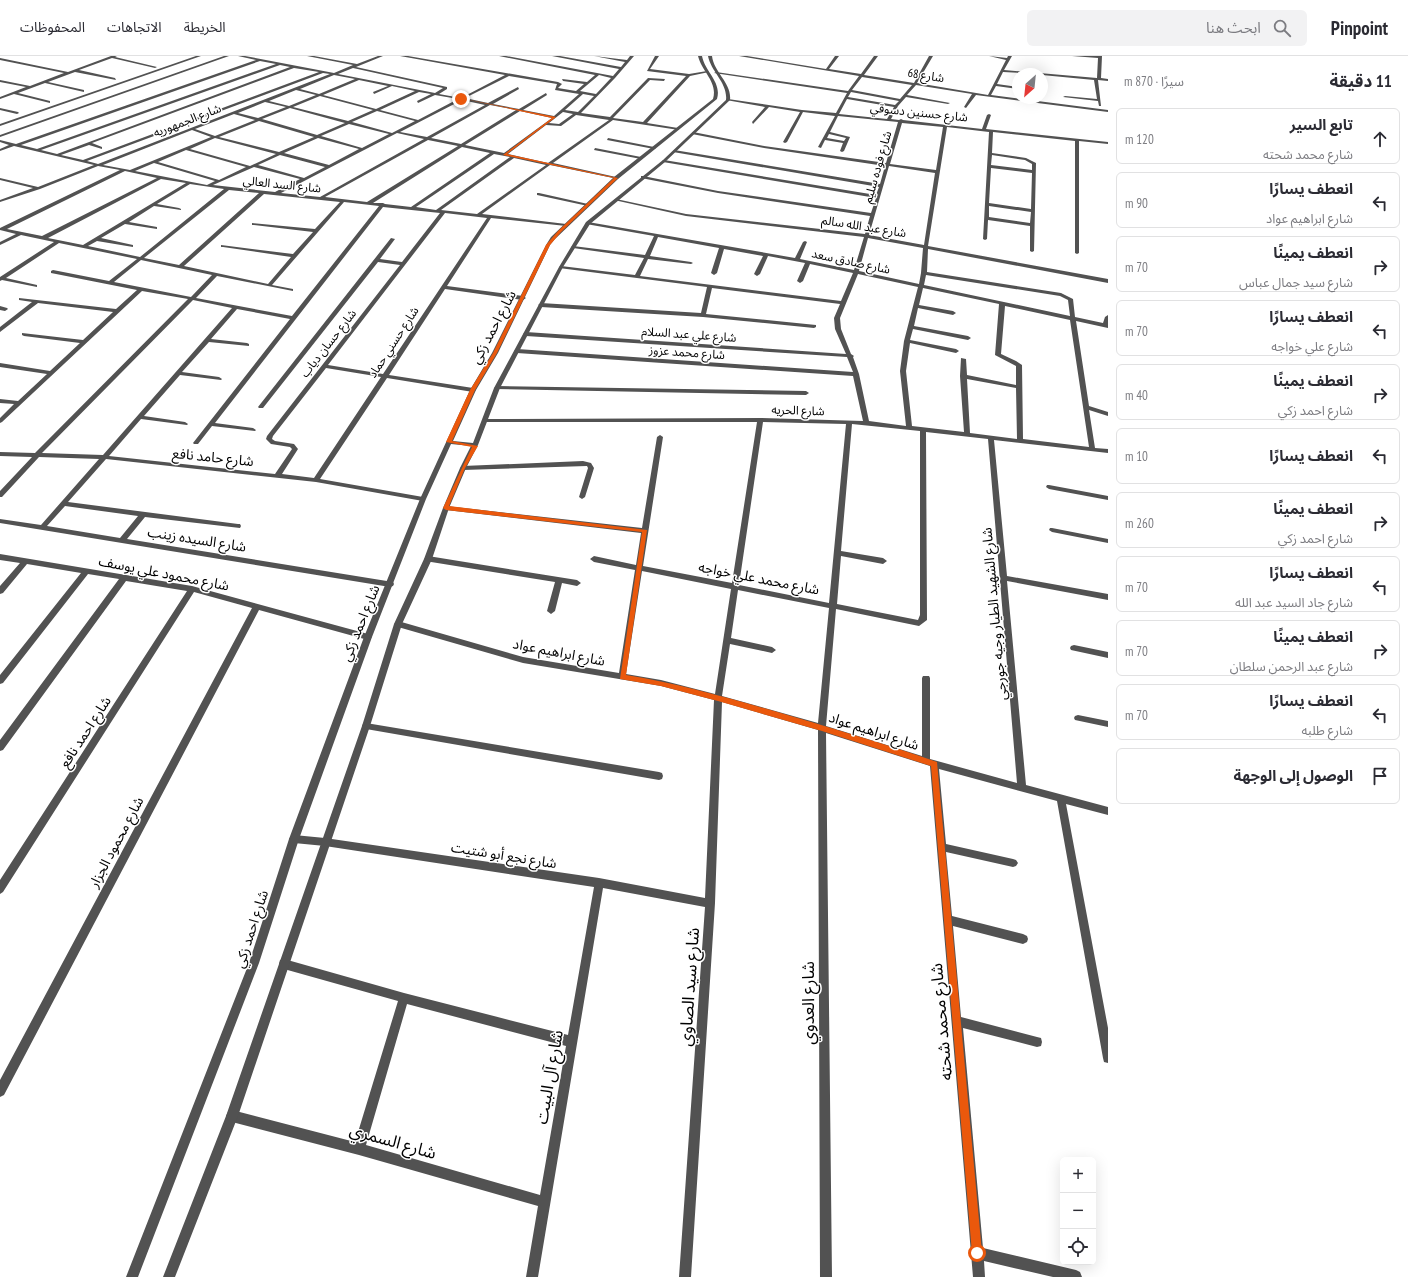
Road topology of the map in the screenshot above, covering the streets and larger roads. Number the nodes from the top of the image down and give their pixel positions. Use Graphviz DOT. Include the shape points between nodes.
graph roads {
  1 [pos="96,56"];
  2 [pos="199,56"];
  3 [pos="227,56"];
  4 [pos="241,56"];
  5 [pos="309,56"];
  6 [pos="381,56"];
  7 [pos="402,56"];
  8 [pos="501,56"];
  9 [pos="554,56"];
  10 [pos="596,56"];
  11 [pos="632,56"];
  12 [pos="657,56"];
  13 [pos="700,56"];
  14 [pos="710,56"];
  15 [pos="741,56"];
  16 [pos="772,56"];
  17 [pos="837,56"];
  18 [pos="876,56"];
  19 [pos="931,56"];
  20 [pos="991,56"];
  21 [pos="1074,56"];
  22 [pos="112,57"];
  23 [pos="1009,57"];
  24 [pos="1100,57"];
  25 [pos="0,59"];
  26 [pos="259,60"];
  27 [pos="768,60"];
  28 [pos="627,61"];
  29 [pos="279,64"];
  30 [pos="156,66"];
  31 [pos="294,66"];
  32 [pos="354,66"];
  33 [pos="622,68"];
  34 [pos="506,69"];
  35 [pos="827,70"];
  36 [pos="75,71"];
  37 [pos="1002,71"];
  38 [pos="323,72"];
  39 [pos="1012,72"];
  40 [pos="69,73"];
  41 [pos="500,73"];
  42 [pos="334,74"];
  43 [pos="598,74"];
  44 [pos="713,74"];
  45 [pos="508,75"];
  46 [pos="689,75"];
  47 [pos="861,75"];
  48 [pos="1048,75"];
  49 [pos="614,77"];
  50 [pos="115,79"];
  51 [pos="359,79"];
  52 [pos="1097,79"];
  53 [pos="563,80"];
  54 [pos="664,80"];
  55 [pos="1108,80"];
  56 [pos="0,81"];
  57 [pos="46,82"];
  58 [pos="587,83"];
  59 [pos="915,84"];
  60 [pos="392,85"];
  61 [pos="995,85"];
  62 [pos="30,87"];
  63 [pos="1012,87"];
  64 [pos="518,88"];
  65 [pos="297,89"];
  66 [pos="83,91"];
  67 [pos="418,91"];
  68 [pos="577,92"];
  69 [pos="849,92"];
  70 [pos="15,93"];
  71 [pos="374,93"];
  72 [pos="582,93"];
  73 [pos="975,93"];
  74 [pos="435,94"];
  75 [pos="546,94"];
  76 [pos="320,95"];
  77 [pos="596,95"];
  78 [pos="906,96"];
  79 [pos="989,96"];
  80 [pos="1065,97"];
  81 [pos="0,98"];
  82 [pos="845,98"];
  83 [pos="461,99"];
  84 [pos="728,100"];
  85 [pos="902,100"];
  86 [pos="1099,100"];
  87 [pos="266,101"];
  88 [pos="49,102"];
  89 [pos="418,102"];
  90 [pos="948,103"];
  91 [pos="487,104"];
  92 [pos="896,106"];
  93 [pos="767,107"];
  94 [pos="966,107"];
  95 [pos="287,108"];
  96 [pos="0,109"];
  97 [pos="376,110"];
  98 [pos="519,110"];
  99 [pos="1101,110"];
  100 [pos="562,111"];
  101 [pos="802,111"];
  102 [pos="1108,111"];
  103 [pos="16,113"];
  104 [pos="235,113"];
  105 [pos="577,114"];
  106 [pos="836,114"];
  107 [pos="989,114"];
  108 [pos="555,117"];
  109 [pos="611,119"];
  110 [pos="889,119"];
  111 [pos="257,120"];
  112 [pos="901,120"];
  113 [pos="419,121"];
  114 [pos="347,123"];
  115 [pos="753,123"];
  116 [pos="546,124"];
  117 [pos="644,124"];
  118 [pos="0,125"];
  119 [pos="945,125"];
  120 [pos="192,129"];
  121 [pos="678,129"];
  122 [pos="984,130"];
  123 [pos="991,130"];
  124 [pos="394,133"];
  125 [pos="693,133"];
  126 [pos="827,133"];
  127 [pos="0,136"];
  128 [pos="215,137"];
  129 [pos="316,137"];
  130 [pos="426,139"];
  131 [pos="608,139"];
  132 [pos="824,139"];
  133 [pos="1077,139"];
  134 [pos="0,141"];
  135 [pos="785,142"];
  136 [pos="846,142"];
  137 [pos="88,143"];
  138 [pos="1108,143"];
  139 [pos="15,145"];
  140 [pos="461,146"];
  141 [pos="820,147"];
  142 [pos="101,148"];
  143 [pos="654,148"];
  144 [pos="186,149"];
  145 [pos="362,149"];
  146 [pos="595,149"];
  147 [pos="0,150"];
  148 [pos="36,150"];
  149 [pos="674,151"];
  150 [pos="842,151"];
  151 [pos="493,153"];
  152 [pos="279,154"];
  153 [pos="990,154"];
  154 [pos="56,155"];
  155 [pos="504,155"];
  156 [pos="513,157"];
  157 [pos="641,158"];
  158 [pos="664,160"];
  159 [pos="84,161"];
  160 [pos="154,162"];
  161 [pos="549,164"];
  162 [pos="98,165"];
  163 [pos="888,165"];
  164 [pos="252,166"];
  165 [pos="328,166"];
  166 [pos="989,166"];
  167 [pos="124,170"];
  168 [pos="131,171"];
  169 [pos="938,172"];
  170 [pos="1034,172"];
  171 [pos="161,177"];
  172 [pos="643,177"];
  173 [pos="0,178"];
  174 [pos="616,178"];
  175 [pos="304,179"];
  176 [pos="219,181"];
  177 [pos="189,183"];
  178 [pos="207,186"];
  179 [pos="882,186"];
  180 [pos="38,188"];
  181 [pos="228,188"];
  182 [pos="263,192"];
  183 [pos="276,193"];
  184 [pos="539,194"];
  185 [pos="878,197"];
  186 [pos="321,198"];
  187 [pos="344,200"];
  188 [pos="616,200"];
  189 [pos="0,201"];
  190 [pos="369,203"];
  191 [pos="383,204"];
  192 [pos="588,204"];
  193 [pos="987,204"];
  194 [pos="153,205"];
  195 [pos="412,208"];
  196 [pos="179,209"];
  197 [pos="437,211"];
  198 [pos="444,211"];
  199 [pos="1032,211"];
  200 [pos="478,215"];
  201 [pos="873,215"];
  202 [pos="490,217"];
  203 [pos="986,218"];
  204 [pos="124,222"];
  205 [pos="588,223"];
  206 [pos="254,224"];
  207 [pos="1031,225"];
  208 [pos="566,226"];
  209 [pos="155,228"];
  210 [pos="1,229"];
  211 [pos="317,231"];
  212 [pos="21,233"];
  213 [pos="657,235"];
  214 [pos="866,236"];
  215 [pos="43,238"];
  216 [pos="393,238"];
  217 [pos="97,239"];
  218 [pos="985,239"];
  219 [pos="59,241"];
  220 [pos="805,242"];
  221 [pos="0,244"];
  222 [pos="85,246"];
  223 [pos="131,246"];
  224 [pos="223,246"];
  225 [pos="926,246"];
  226 [pos="573,247"];
  227 [pos="722,247"];
  228 [pos="1032,250"];
  229 [pos="1077,253"];
  230 [pos="766,255"];
  231 [pos="295,256"];
  232 [pos="647,256"];
  233 [pos="141,258"];
  234 [pos="376,260"];
  235 [pos="797,260"];
  236 [pos="691,262"];
  237 [pos="808,262"];
  238 [pos="404,264"];
  239 [pos="180,266"];
  240 [pos="561,267"];
  241 [pos="53,272"];
  242 [pos="856,272"];
  243 [pos="714,273"];
  244 [pos="924,273"];
  245 [pos="216,274"];
  246 [pos="757,274"];
  247 [pos="0,277"];
  248 [pos="637,277"];
  249 [pos="800,281"];
  250 [pos="1108,281"];
  251 [pos="110,283"];
  252 [pos="269,285"];
  253 [pos="35,286"];
  254 [pos="710,286"];
  255 [pos="443,287"];
  256 [pos="922,287"];
  257 [pos="141,289"];
  258 [pos="291,290"];
  259 [pos="523,298"];
  260 [pos="21,299"];
  261 [pos="191,299"];
  262 [pos="37,301"];
  263 [pos="843,303"];
  264 [pos="1002,304"];
  265 [pos="541,306"];
  266 [pos="915,306"];
  267 [pos="236,307"];
  268 [pos="118,311"];
  269 [pos="953,313"];
  270 [pos="703,315"];
  271 [pos="1108,317"];
  272 [pos="294,318"];
  273 [pos="1072,319"];
  274 [pos="814,326"];
  275 [pos="1106,326"];
  276 [pos="910,327"];
  277 [pos="0,330"];
  278 [pos="24,334"];
  279 [pos="526,334"];
  280 [pos="968,338"];
  281 [pos="208,340"];
  282 [pos="907,341"];
  283 [pos="85,342"];
  284 [pos="247,345"];
  285 [pos="517,351"];
  286 [pos="956,351"];
  287 [pos="851,356"];
  288 [pos="963,359"];
  289 [pos="0,366"];
  290 [pos="324,366"];
  291 [pos="52,373"];
  292 [pos="178,373"];
  293 [pos="856,374"];
  294 [pos="385,376"];
  295 [pos="963,376"];
  296 [pos="219,379"];
  297 [pos="1019,387"];
  298 [pos="497,388"];
  299 [pos="473,390"];
  300 [pos="806,393"];
  301 [pos="0,401"];
  302 [pos="19,403"];
  303 [pos="262,407"];
  304 [pos="1086,408"];
  305 [pos="1108,414"];
  306 [pos="140,417"];
  307 [pos="0,420"];
  308 [pos="485,420"];
  309 [pos="760,420"];
  310 [pos="850,423"];
  311 [pos="866,423"];
  312 [pos="185,424"];
  313 [pos="211,424"];
  314 [pos="909,428"];
  315 [pos="253,430"];
  316 [pos="922,430"];
  317 [pos="967,435"];
  318 [pos="660,437"];
  319 [pos="991,438"];
  320 [pos="1020,441"];
  321 [pos="449,442"];
  322 [pos="196,443"];
  323 [pos="475,446"];
  324 [pos="1092,449"];
  325 [pos="1108,451"];
  326 [pos="0,454"];
  327 [pos="38,454"];
  328 [pos="104,457"];
  329 [pos="463,468"];
  330 [pos="277,476"];
  331 [pos="316,480"];
  332 [pos="1049,488"];
  333 [pos="0,495"];
  334 [pos="582,497"];
  335 [pos="1108,498"];
  336 [pos="423,499"];
  337 [pos="62,504"];
  338 [pos="446,508"];
  339 [pos="143,514"];
  340 [pos="0,521"];
  341 [pos="238,526"];
  342 [pos="42,528"];
  343 [pos="1052,530"];
  344 [pos="645,531"];
  345 [pos="122,540"];
  346 [pos="1108,541"];
  347 [pos="838,553"];
  348 [pos="0,557"];
  349 [pos="428,559"];
  350 [pos="594,559"];
  351 [pos="26,561"];
  352 [pos="883,561"];
  353 [pos="638,568"];
  354 [pos="86,572"];
  355 [pos="124,578"];
  356 [pos="1004,578"];
  357 [pos="559,580"];
  358 [pos="577,583"];
  359 [pos="390,584"];
  360 [pos="735,587"];
  361 [pos="192,589"];
  362 [pos="0,591"];
  363 [pos="1108,597"];
  364 [pos="257,606"];
  365 [pos="833,606"];
  366 [pos="551,611"];
  367 [pos="398,624"];
  368 [pos="368,637"];
  369 [pos="727,640"];
  370 [pos="1074,648"];
  371 [pos="772,650"];
  372 [pos="1108,655"];
  373 [pos="622,677"];
  374 [pos="926,678"];
  375 [pos="0,680"];
  376 [pos="718,698"];
  377 [pos="1078,718"];
  378 [pos="1108,724"];
  379 [pos="366,726"];
  380 [pos="822,728"];
  381 [pos="0,747"];
  382 [pos="930,763"];
  383 [pos="659,776"];
  384 [pos="1022,788"];
  385 [pos="1061,799"];
  386 [pos="1108,811"];
  387 [pos="294,839"];
  388 [pos="326,842"];
  389 [pos="941,847"];
  390 [pos="1013,863"];
  391 [pos="599,883"];
  392 [pos="0,889"];
  393 [pos="710,903"];
  394 [pos="948,920"];
  395 [pos="1023,939"];
  396 [pos="284,964"];
  397 [pos="404,998"];
  398 [pos="957,1021"];
  399 [pos="572,1042"];
  400 [pos="1037,1042"];
  401 [pos="1108,1058"];
  402 [pos="0,1090"];
  403 [pos="232,1116"];
  404 [pos="359,1149"];
  405 [pos="545,1202"];
  406 [pos="977,1253"];
  407 [pos="1076,1276"];
  408 [pos="132,1277"];
  409 [pos="169,1277"];
  410 [pos="532,1277"];
  411 [pos="685,1277"];
  412 [pos="826,1277"];
  413 [pos="979,1277"];
  1 -- 22 [label="street"];
  2 -- 118 [label="street"];
  3 -- 127 [label="street"];
  4 -- 26 [label="street"];
  5 -- 32 [label="street"];
  6 -- 32 [label="street, شارع الجمهوريه"];
  7 -- 41 [label="street"];
  8 -- 43 [label="street"];
  9 -- 33 [label="street"];
  10 -- 28 [label="street"];
  11 -- 28 [label="street"];
  12 -- 46 [label="street" via="648,70"];
  13 -- 44 [label="street, شارع احمد زكي" via="703,66"];
  14 -- 44 [label="street, شارع احمد زكي"];
  15 -- 27 [label="street, شارع 68"];
  16 -- 27 [label="street"];
  17 -- 35 [label="street"];
  18 -- 47 [label="street"];
  19 -- 59 [label="street"];
  20 -- 23 [label="street"];
  21 -- 24 [label="street"];
  22 -- 30 [label="street"];
  22 -- 36 [label="street"];
  23 -- 37 [label="street"];
  24 -- 52 [label="street"];
  25 -- 40 [label="street"];
  26 -- 29 [label="street"];
  26 -- 139 [label="street"];
  27 -- 35 [label="street, شارع 68"];
  28 -- 33 [label="street"];
  29 -- 31 [label="street"];
  29 -- 148 [label="street"];
  31 -- 38 [label="street"];
  31 -- 137 [label="street"];
  32 -- 42 [label="street, شارع الجمهوريه"];
  32 -- 74 [label="street" via="446,88"];
  33 -- 49 [label="street"];
  34 -- 41 [label="street"];
  35 -- 47 [label="street, شارع 68"];
  36 -- 40 [label="street"];
  36 -- 50 [label="street"];
  37 -- 39 [label="street"];
  37 -- 61 [label="street"];
  38 -- 42 [label="street"];
  38 -- 159 [label="street"];
  40 -- 57 [label="street"];
  41 -- 45 [label="street"];
  42 -- 51 [label="street"];
  42 -- 65 [label="street, شارع الجمهوريه"];
  43 -- 49 [label="street"];
  43 -- 58 [label="street"];
  44 -- 46 [label="street"];
  44 -- 69 [label="street"];
  44 -- 84 [label="street, شارع احمد زكي" via="728,91"];
  44 -- 121 [label="street, شارع احمد زكي" via="717,90 715,99"];
  45 -- 68 [label="street" via="558,83 560,84 556,89"];
  45 -- 83 [label="street"];
  46 -- 117 [label="street"];
  47 -- 59 [label="street, شارع 68"];
  47 -- 69 [label="street"];
  48 -- 52 [label="street"];
  49 -- 77 [label="street"];
  51 -- 60 [label="street"];
  51 -- 76 [label="street"];
  52 -- 55 [label="street"];
  52 -- 86 [label="street"];
  53 -- 58 [label="street"];
  54 -- 109 [label="street" via="649,79"];
  56 -- 62 [label="street"];
  57 -- 62 [label="street"];
  57 -- 66 [label="street"];
  58 -- 68 [label="street"];
  59 -- 73 [label="street, شارع 68"];
  59 -- 78 [label="street"];
  60 -- 67 [label="street"];
  60 -- 71 [label="street"];
  61 -- 63 [label="street"];
  61 -- 79 [label="street"];
  62 -- 70 [label="street"];
  64 -- 91 [label="street"];
  65 -- 76 [label="street"];
  65 -- 87 [label="street, شارع الجمهوريه"];
  67 -- 74 [label="street"];
  67 -- 97 [label="street"];
  68 -- 72 [label="street"];
  69 -- 82 [label="street"];
  69 -- 85 [label="street"];
  70 -- 81 [label="street"];
  70 -- 88 [label="street"];
  72 -- 77 [label="street"];
  72 -- 100 [label="street"];
  73 -- 79 [label="street, شارع 68"];
  73 -- 94 [label="street"];
  74 -- 83 [label="street"];
  74 -- 89 [label="street"];
  75 -- 98 [label="street"];
  76 -- 95 [label="street"];
  76 -- 97 [label="street"];
  77 -- 105 [label="street"];
  78 -- 85 [label="street"];
  78 -- 90 [label="street"];
  79 -- 99 [label="street, شارع 68"];
  80 -- 86 [label="street"];
  82 -- 92 [label="street"];
  82 -- 106 [label="street"];
  83 -- 91 [label="street"];
  83 -- 113 [label="street"];
  84 -- 93 [label="street, شارع حسنين دسوقي"];
  84 -- 125 [label="street"];
  85 -- 92 [label="street"];
  86 -- 99 [label="street"];
  87 -- 95 [label="street"];
  87 -- 104 [label="street, شارع الجمهوريه"];
  91 -- 98 [label="street"];
  91 -- 130 [label="street"];
  92 -- 110 [label="street"];
  93 -- 101 [label="street, شارع حسنين دسوقي"];
  93 -- 115 [label="street"];
  95 -- 111 [label="street"];
  95 -- 114 [label="street"];
  96 -- 103 [label="street"];
  97 -- 113 [label="street"];
  97 -- 114 [label="street"];
  98 -- 108 [label="street"];
  98 -- 140 [label="street"];
  99 -- 102 [label="street, شارع 68"];
  100 -- 105 [label="street"];
  100 -- 108 [label="street"];
  101 -- 106 [label="street, شارع حسنين دسوقي"];
  101 -- 135 [label="street"];
  104 -- 111 [label="street"];
  104 -- 120 [label="street, شارع الجمهوريه"];
  105 -- 109 [label="street"];
  105 -- 116 [label="street" via="560,125"];
  106 -- 110 [label="street, شارع حسنين دسوقي"];
  106 -- 126 [label="street"];
  107 -- 122 [label="street"];
  108 -- 116 [label="street"];
  109 -- 117 [label="street"];
  109 -- 161 [label="street"];
  110 -- 112 [label="street, شارع حسنين دسوقي"];
  111 -- 128 [label="street"];
  111 -- 129 [label="street"];
  112 -- 119 [label="street, شارع حسنين دسوقي"];
  112 -- 163 [label="street, شارع فوده سليم"];
  113 -- 124 [label="street"];
  114 -- 124 [label="street"];
  114 -- 129 [label="street"];
  116 -- 155 [label="street"];
  117 -- 121 [label="street"];
  119 -- 122 [label="street, شارع حسنين دسوقي"];
  119 -- 169 [label="street"];
  120 -- 128 [label="street"];
  120 -- 162 [label="street, شارع الجمهوريه"];
  121 -- 143 [label="street, شارع احمد زكي"];
  122 -- 123 [label="street, شارع حسنين دسوقي"];
  123 -- 133 [label="street, شارع حسنين دسوقي"];
  123 -- 153 [label="street"];
  124 -- 130 [label="street"];
  124 -- 145 [label="street"];
  125 -- 149 [label="street"];
  125 -- 163 [label="street" via="764,147"];
  126 -- 132 [label="street"];
  126 -- 136 [label="street" via="847,136"];
  128 -- 144 [label="street"];
  128 -- 152 [label="street"];
  129 -- 145 [label="street"];
  129 -- 152 [label="street"];
  130 -- 140 [label="street"];
  130 -- 186 [label="street"];
  131 -- 143 [label="street"];
  132 -- 136 [label="street"];
  132 -- 141 [label="street"];
  133 -- 138 [label="street, شارع حسنين دسوقي"];
  133 -- 229 [label="street"];
  134 -- 139 [label="street, شارع السد العالي"];
  136 -- 150 [label="street"];
  137 -- 142 [label="street"];
  137 -- 154 [label="street"];
  139 -- 147 [label="street"];
  139 -- 148 [label="street, شارع السد العالي"];
  140 -- 151 [label="street"];
  140 -- 190 [label="street"];
  143 -- 157 [label="street, شارع احمد زكي"];
  144 -- 160 [label="street"];
  144 -- 164 [label="street"];
  145 -- 165 [label="street"];
  146 -- 157 [label="street"];
  148 -- 154 [label="street, شارع السد العالي"];
  149 -- 158 [label="street"];
  149 -- 179 [label="street"];
  151 -- 155 [label="street"];
  151 -- 195 [label="street"];
  152 -- 164 [label="street"];
  152 -- 165 [label="street"];
  153 -- 166 [label="street"];
  153 -- 170 [label="street" via="1030,160 1034,163"];
  154 -- 159 [label="street, شارع السد العالي"];
  155 -- 156 [label="street"];
  156 -- 161 [label="street"];
  156 -- 197 [label="street"];
  157 -- 174 [label="street, شارع احمد زكي"];
  158 -- 172 [label="street"];
  158 -- 185 [label="street"];
  159 -- 162 [label="street, شارع السد العالي"];
  160 -- 168 [label="street"];
  160 -- 176 [label="street"];
  161 -- 174 [label="street"];
  161 -- 200 [label="street"];
  162 -- 167 [label="street, شارع السد العالي"];
  162 -- 180 [label="street, شارع الجمهوريه"];
  163 -- 169 [label="street"];
  163 -- 179 [label="street, شارع فوده سليم"];
  164 -- 175 [label="street"];
  164 -- 176 [label="street"];
  165 -- 175 [label="street"];
  166 -- 170 [label="street"];
  166 -- 193 [label="street"];
  167 -- 168 [label="street, شارع السد العالي"];
  167 -- 210 [label="street"];
  168 -- 171 [label="street, شارع السد العالي"];
  169 -- 225 [label="street"];
  170 -- 199 [label="street"];
  171 -- 177 [label="street, شارع السد العالي"];
  171 -- 215 [label="street"];
  172 -- 188 [label="street"];
  172 -- 201 [label="street" via="718,192"];
  173 -- 180 [label="street"];
  174 -- 192 [label="street, شارع احمد زكي"];
  175 -- 183 [label="street"];
  176 -- 178 [label="street"];
  177 -- 178 [label="street, شارع السد العالي"];
  177 -- 194 [label="street"];
  178 -- 181 [label="street, شارع السد العالي"];
  179 -- 185 [label="street, شارع فوده سليم"];
  180 -- 189 [label="street, شارع الجمهوريه"];
  181 -- 182 [label="street, شارع السد العالي"];
  181 -- 233 [label="street"];
  182 -- 183 [label="street, شارع السد العالي"];
  182 -- 239 [label="street"];
  183 -- 186 [label="street, شارع السد العالي"];
  184 -- 192 [label="street"];
  185 -- 201 [label="street, شارع فوده سليم"];
  186 -- 187 [label="street, شارع السد العالي"];
  187 -- 190 [label="street, شارع السد العالي"];
  187 -- 211 [label="street"];
  188 -- 205 [label="street"];
  188 -- 214 [label="street, شارع عبد الله سالم" via="686,214"];
  190 -- 191 [label="street, شارع السد العالي"];
  191 -- 195 [label="street, شارع السد العالي"];
  191 -- 272 [label="street"];
  192 -- 208 [label="street, شارع احمد زكي"];
  193 -- 199 [label="street"];
  193 -- 203 [label="street"];
  194 -- 196 [label="street"];
  194 -- 204 [label="street"];
  195 -- 197 [label="street, شارع السد العالي"];
  197 -- 198 [label="street, شارع السد العالي"];
  198 -- 200 [label="street, شارع السد العالي"];
  198 -- 238 [label="street, شارع حسان دياب"];
  199 -- 207 [label="street"];
  200 -- 202 [label="street, شارع السد العالي"];
  201 -- 214 [label="street, شارع فوده سليم"];
  202 -- 208 [label="street, شارع السد العالي"];
  202 -- 255 [label="street, شارع حسني حماد"];
  203 -- 207 [label="street"];
  203 -- 218 [label="street"];
  204 -- 209 [label="street"];
  204 -- 217 [label="street"];
  205 -- 213 [label="street, شارع صادق سعد"];
  205 -- 226 [label="street"];
  206 -- 211 [label="street"];
  207 -- 228 [label="street"];
  208 -- 259 [label="street, شارع احمد زكي" via="548,245"];
  210 -- 212 [label="street"];
  211 -- 231 [label="street"];
  212 -- 215 [label="street"];
  212 -- 221 [label="street"];
  213 -- 227 [label="street, شارع صادق سعد"];
  213 -- 232 [label="street"];
  214 -- 225 [label="street, شارع عبد الله سالم"];
  214 -- 242 [label="street, شارع فوده سليم"];
  215 -- 219 [label="street"];
  216 -- 234 [label="street"];
  217 -- 222 [label="street"];
  217 -- 223 [label="street"];
  219 -- 222 [label="street"];
  219 -- 247 [label="street"];
  220 -- 235 [label="street"];
  222 -- 233 [label="street"];
  224 -- 231 [label="street"];
  225 -- 244 [label="street"];
  225 -- 250 [label="street, شارع عبد الله سالم"];
  226 -- 232 [label="street"];
  226 -- 240 [label="street"];
  227 -- 230 [label="street, شارع صادق سعد"];
  227 -- 243 [label="street"];
  230 -- 235 [label="street, شارع صادق سعد"];
  230 -- 246 [label="street"];
  231 -- 252 [label="street"];
  232 -- 236 [label="street"];
  232 -- 248 [label="street"];
  233 -- 239 [label="street"];
  233 -- 251 [label="street"];
  234 -- 238 [label="street"];
  234 -- 303 [label="street"];
  235 -- 237 [label="street, شارع صادق سعد"];
  237 -- 242 [label="street, شارع صادق سعد"];
  237 -- 249 [label="street"];
  238 -- 290 [label="street, شارع حسان دياب"];
  239 -- 245 [label="street"];
  240 -- 248 [label="street"];
  240 -- 265 [label="street"];
  241 -- 251 [label="street"];
  242 -- 256 [label="street, شارع صادق سعد"];
  242 -- 263 [label="street, شارع فوده سليم"];
  244 -- 256 [label="street"];
  244 -- 273 [label="street" via="1067,296 1070,299"];
  245 -- 252 [label="street"];
  245 -- 261 [label="street"];
  247 -- 253 [label="street"];
  248 -- 254 [label="street"];
  251 -- 257 [label="street"];
  252 -- 258 [label="street"];
  254 -- 263 [label="street"];
  254 -- 270 [label="street"];
  255 -- 259 [label="street"];
  255 -- 294 [label="street, شارع حسني حماد"];
  256 -- 264 [label="street, شارع صادق سعد"];
  256 -- 266 [label="street"];
  257 -- 261 [label="street"];
  257 -- 268 [label="street"];
  259 -- 299 [label="street, شارع احمد زكي"];
  260 -- 262 [label="street"];
  261 -- 267 [label="street"];
  261 -- 327 [label="street"];
  262 -- 268 [label="street"];
  262 -- 277 [label="street"];
  263 -- 287 [label="street, شارع فوده سليم" via="837,324"];
  264 -- 273 [label="street, شارع صادق سعد"];
  264 -- 297 [label="street" via="998,355 1018,365"];
  265 -- 270 [label="street"];
  265 -- 279 [label="street"];
  266 -- 269 [label="street"];
  266 -- 276 [label="street"];
  267 -- 272 [label="street"];
  267 -- 281 [label="street"];
  268 -- 283 [label="street"];
  270 -- 274 [label="street"];
  271 -- 275 [label="street"];
  272 -- 313 [label="street"];
  273 -- 275 [label="street, شارع صادق سعد"];
  273 -- 304 [label="street"];
  276 -- 280 [label="street"];
  276 -- 282 [label="street"];
  278 -- 283 [label="street"];
  279 -- 285 [label="street"];
  279 -- 287 [label="street, شارع علي عبد السلام"];
  281 -- 284 [label="street"];
  281 -- 292 [label="street"];
  282 -- 286 [label="street"];
  282 -- 314 [label="street" via="903,371"];
  283 -- 291 [label="street"];
  285 -- 293 [label="street, شارع محمد عزوز"];
  285 -- 298 [label="street"];
  287 -- 293 [label="street, شارع فوده سليم"];
  288 -- 295 [label="street"];
  289 -- 291 [label="street"];
  290 -- 294 [label="street"];
  290 -- 330 [label="street, شارع حسان دياب" via="270,436 269,439 273,443 292,445 295,449"];
  291 -- 302 [label="street"];
  292 -- 296 [label="street"];
  292 -- 306 [label="street"];
  293 -- 311 [label="street, شارع فوده سليم"];
  294 -- 299 [label="street"];
  294 -- 331 [label="street, شارع حسني حماد"];
  295 -- 297 [label="street"];
  295 -- 317 [label="street"];
  297 -- 320 [label="street"];
  298 -- 300 [label="street"];
  298 -- 308 [label="street"];
  299 -- 321 [label="street, شارع احمد زكي"];
  301 -- 302 [label="street"];
  302 -- 307 [label="street"];
  304 -- 305 [label="street"];
  304 -- 324 [label="street"];
  306 -- 312 [label="street"];
  306 -- 328 [label="street"];
  308 -- 309 [label="street, شارع الحريه"];
  308 -- 323 [label="street"];
  309 -- 310 [label="street, شارع الحريه"];
  309 -- 360 [label="street, شارع سيد الصاوي"];
  310 -- 311 [label="street, شارع الحريه"];
  310 -- 347 [label="street, شارع العدوي"];
  311 -- 314 [label="street, شارع الحريه"];
  313 -- 315 [label="street"];
  313 -- 322 [label="street"];
  314 -- 316 [label="street, شارع الحريه"];
  316 -- 317 [label="street, شارع الحريه"];
  316 -- 365 [label="street, شارع محمد علي خواجه" via="923,620 919,623"];
  317 -- 319 [label="street, شارع الحريه"];
  318 -- 344 [label="street"];
  319 -- 320 [label="street, شارع الحريه"];
  319 -- 356 [label="street, شارع الشهيد الطيار وجيه جورجي"];
  320 -- 324 [label="street, شارع الحريه"];
  321 -- 323 [label="street"];
  321 -- 336 [label="street, شارع احمد زكي"];
  323 -- 329 [label="street"];
  324 -- 325 [label="street, شارع الحريه"];
  326 -- 327 [label="street, شارع حامد نافع"];
  327 -- 328 [label="street, شارع حامد نافع"];
  327 -- 333 [label="street"];
  328 -- 330 [label="street, شارع حامد نافع"];
  328 -- 337 [label="street"];
  329 -- 334 [label="street" via="589,464 591,468"];
  329 -- 338 [label="street"];
  330 -- 331 [label="street, شارع حامد نافع"];
  331 -- 336 [label="street, شارع حامد نافع"];
  332 -- 335 [label="street"];
  336 -- 359 [label="street, شارع احمد زكي"];
  337 -- 339 [label="street"];
  337 -- 342 [label="street"];
  338 -- 344 [label="street"];
  338 -- 349 [label="street"];
  339 -- 341 [label="street"];
  339 -- 345 [label="street"];
  340 -- 342 [label="street, شارع السيده زينب"];
  342 -- 345 [label="street, شارع السيده زينب"];
  343 -- 346 [label="street"];
  344 -- 353 [label="street"];
  345 -- 359 [label="street, شارع السيده زينب"];
  347 -- 352 [label="street"];
  347 -- 365 [label="street, شارع العدوي"];
  348 -- 351 [label="street, شارع محمود علي يوسف"];
  349 -- 357 [label="street"];
  349 -- 367 [label="street"];
  350 -- 353 [label="street, شارع محمد علي خواجه"];
  351 -- 354 [label="street, شارع محمود علي يوسف"];
  351 -- 362 [label="street"];
  353 -- 360 [label="street, شارع محمد علي خواجه"];
  353 -- 373 [label="street"];
  354 -- 355 [label="street, شارع محمود علي يوسف"];
  354 -- 375 [label="street"];
  355 -- 361 [label="street, شارع محمود علي يوسف"];
  355 -- 381 [label="street"];
  356 -- 363 [label="street"];
  356 -- 384 [label="street, شارع الشهيد الطيار وجيه جورجي"];
  357 -- 358 [label="street"];
  357 -- 366 [label="street"];
  359 -- 368 [label="street, شارع احمد زكي"];
  360 -- 365 [label="street, شارع محمد علي خواجه"];
  360 -- 369 [label="street, شارع سيد الصاوي"];
  361 -- 364 [label="street, شارع محمود علي يوسف"];
  361 -- 392 [label="street, شارع احمد نافع"];
  364 -- 368 [label="street, شارع محمود علي يوسف"];
  364 -- 402 [label="street, شارع محمود الجزار"];
  365 -- 380 [label="street, شارع العدوي"];
  367 -- 373 [label="street, شارع ابراهيم عواد" via="523,660"];
  367 -- 379 [label="street"];
  368 -- 387 [label="street, شارع احمد زكي"];
  369 -- 371 [label="street"];
  369 -- 376 [label="street, شارع سيد الصاوي"];
  370 -- 372 [label="street"];
  373 -- 376 [label="street, شارع ابراهيم عواد" via="661,683"];
  374 -- 382 [label="street, شارع محمد شحته"];
  376 -- 380 [label="street, شارع ابراهيم عواد"];
  376 -- 393 [label="street, شارع سيد الصاوي"];
  377 -- 378 [label="street"];
  379 -- 383 [label="street"];
  379 -- 388 [label="street"];
  380 -- 382 [label="street, شارع ابراهيم عواد"];
  380 -- 412 [label="street, شارع العدوي"];
  382 -- 384 [label="street, شارع ابراهيم عواد"];
  382 -- 389 [label="street, شارع محمد شحته"];
  384 -- 385 [label="street, شارع ابراهيم عواد"];
  385 -- 386 [label="street, شارع ابراهيم عواد"];
  385 -- 401 [label="street"];
  387 -- 388 [label="street, شارع نجع أبو شتيت"];
  387 -- 408 [label="street, شارع احمد زكي" via="254,963"];
  388 -- 391 [label="street, شارع نجع أبو شتيت"];
  388 -- 396 [label="street"];
  389 -- 390 [label="street"];
  389 -- 394 [label="street, شارع محمد شحته"];
  391 -- 393 [label="street, شارع نجع أبو شتيت"];
  391 -- 399 [label="street, شارع آل البيت"];
  393 -- 411 [label="street, شارع سيد الصاوي"];
  394 -- 395 [label="street"];
  394 -- 398 [label="street, شارع محمد شحته"];
  396 -- 397 [label="street"];
  396 -- 403 [label="street"];
  397 -- 399 [label="street"];
  397 -- 404 [label="street"];
  398 -- 400 [label="street"];
  398 -- 406 [label="street, شارع محمد شحته"];
  399 -- 405 [label="street, شارع آل البيت"];
  403 -- 404 [label="street, شارع السمري"];
  403 -- 409 [label="street"];
  404 -- 405 [label="street, شارع السمري"];
  405 -- 410 [label="street, شارع آل البيت"];
  406 -- 407 [label="street"];
  406 -- 413 [label="street, شارع محمد شحته"];
}
